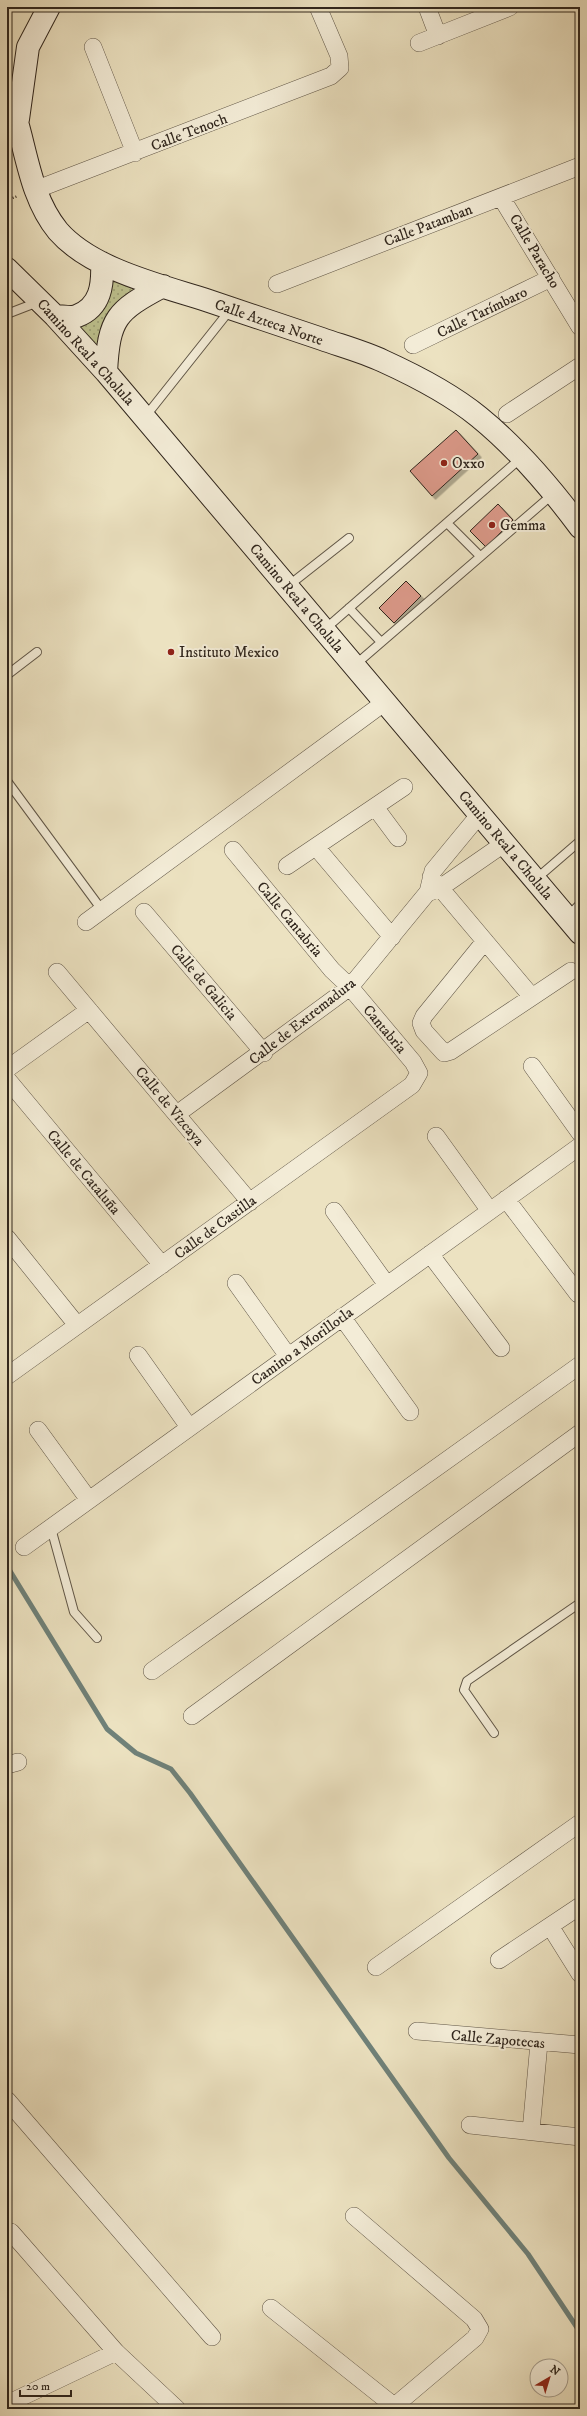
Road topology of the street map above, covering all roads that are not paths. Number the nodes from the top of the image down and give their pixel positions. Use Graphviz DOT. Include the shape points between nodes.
graph roads {
  1 [pos="49,7"];
  2 [pos="318,7"];
  3 [pos="427,7"];
  4 [pos="510,7"];
  5 [pos="438,36"];
  6 [pos="419,43"];
  7 [pos="93,47"];
  8 [pos="7,92"];
  9 [pos="18,120"];
  10 [pos="135,153"];
  11 [pos="580,166"];
  12 [pos="35,190"];
  13 [pos="502,197"];
  14 [pos="102,263"];
  15 [pos="7,269"];
  16 [pos="551,278"];
  17 [pos="277,284"];
  18 [pos="163,286"];
  19 [pos="232,308"];
  20 [pos="47,309"];
  21 [pos="7,314"];
  22 [pos="580,327"];
  23 [pos="413,345"];
  24 [pos="580,366"];
  25 [pos="106,372"];
  26 [pos="507,414"];
  27 [pos="145,418"];
  28 [pos="521,458"];
  29 [pos="553,494"];
  30 [pos="447,524"];
  31 [pos="580,527"];
  32 [pos="349,538"];
  33 [pos="480,556"];
  34 [pos="287,586"];
  35 [pos="349,608"];
  36 [pos="324,630"];
  37 [pos="380,642"];
  38 [pos="37,652"];
  39 [pos="354,666"];
  40 [pos="7,675"];
  41 [pos="385,702"];
  42 [pos="7,781"];
  43 [pos="404,787"];
  44 [pos="375,807"];
  45 [pos="480,814"];
  46 [pos="398,838"];
  47 [pos="580,841"];
  48 [pos="505,843"];
  49 [pos="316,847"];
  50 [pos="232,850"];
  51 [pos="445,857"];
  52 [pos="287,866"];
  53 [pos="460,874"];
  54 [pos="535,880"];
  55 [pos="433,886"];
  56 [pos="102,910"];
  57 [pos="144,912"];
  58 [pos="576,918"];
  59 [pos="86,922"];
  60 [pos="392,937"];
  61 [pos="485,940"];
  62 [pos="571,971"];
  63 [pos="57,972"];
  64 [pos="350,987"];
  65 [pos="532,997"];
  66 [pos="89,1010"];
  67 [pos="264,1053"];
  68 [pos="532,1066"];
  69 [pos="7,1069"];
  70 [pos="419,1073"];
  71 [pos="7,1079"];
  72 [pos="177,1114"];
  73 [pos="580,1133"];
  74 [pos="436,1136"];
  75 [pos="580,1146"];
  76 [pos="506,1199"];
  77 [pos="250,1202"];
  78 [pos="334,1211"];
  79 [pos="490,1211"];
  80 [pos="7,1238"];
  81 [pos="430,1254"];
  82 [pos="162,1265"];
  83 [pos="236,1283"];
  84 [pos="387,1285"];
  85 [pos="578,1294"];
  86 [pos="342,1317"];
  87 [pos="77,1325"];
  88 [pos="501,1348"];
  89 [pos="138,1355"];
  90 [pos="288,1356"];
  91 [pos="580,1366"];
  92 [pos="7,1376"];
  93 [pos="410,1412"];
  94 [pos="189,1428"];
  95 [pos="38,1430"];
  96 [pos="580,1433"];
  97 [pos="89,1500"];
  98 [pos="51,1528"];
  99 [pos="24,1547"];
  100 [pos="580,1603"];
  101 [pos="97,1638"];
  102 [pos="152,1671"];
  103 [pos="192,1716"];
  104 [pos="494,1733"];
  105 [pos="580,1823"];
  106 [pos="580,1906"];
  107 [pos="550,1926"];
  108 [pos="500,1960"];
  109 [pos="376,1967"];
  110 [pos="580,1974"];
  111 [pos="417,2031"];
  112 [pos="539,2043"];
  113 [pos="580,2045"];
  114 [pos="7,2100"];
  115 [pos="470,2125"];
  116 [pos="531,2131"];
  117 [pos="580,2137"];
  118 [pos="354,2216"];
  119 [pos="11,2229"];
  120 [pos="271,2308"];
  121 [pos="212,2337"];
  122 [pos="116,2352"];
  123 [pos="7,2404"];
  124 [pos="392,2408"];
  125 [pos="177,2409"];
  1 -- 9 [label="main road" via="28,47"];
  2 -- 10 [label="street, Calle Tenoch" via="339,56 340,68 331,76"];
  3 -- 5 [label="street"];
  4 -- 5 [label="street"];
  5 -- 6 [label="street"];
  7 -- 10 [label="street"];
  8 -- 9 [label="main road, Calle Azteca Norte"];
  9 -- 12 [label="main road, Calle Azteca Norte"];
  10 -- 12 [label="street, Calle Tenoch"];
  11 -- 13 [label="street, Calle Patamban"];
  12 -- 14 [label="main road, Calle Azteca Norte" via="42,208 59,232 76,247"];
  13 -- 16 [label="street, Calle Paracho"];
  13 -- 17 [label="street, Calle Patamban"];
  14 -- 18 [label="main road, Calle Azteca Norte"];
  14 -- 20 [label="main road" via="103,287 94,305 77,317"];
  15 -- 20 [label="main road, Camino Real a Cholula"];
  16 -- 22 [label="street, Calle Paracho"];
  16 -- 23 [label="street, Calle Tarímbaro"];
  18 -- 19 [label="main road, Calle Azteca Norte"];
  18 -- 25 [label="main road" via="128,307 115,322 108,340"];
  19 -- 27 [label="lane"];
  19 -- 28 [label="main road, Calle Azteca Norte" via="382,360 436,388 479,417"];
  20 -- 21 [label="lane"];
  20 -- 25 [label="main road, Camino Real a Cholula"];
  24 -- 26 [label="street"];
  25 -- 27 [label="main road, Camino Real a Cholula"];
  27 -- 34 [label="main road, Camino Real a Cholula"];
  28 -- 29 [label="main road, Calle Azteca Norte"];
  28 -- 30 [label="lane"];
  29 -- 31 [label="main road, Calle Azteca Norte"];
  29 -- 33 [label="lane"];
  30 -- 33 [label="lane"];
  30 -- 35 [label="lane"];
  32 -- 34 [label="lane"];
  33 -- 37 [label="lane"];
  34 -- 36 [label="main road, Camino Real a Cholula"];
  35 -- 36 [label="lane"];
  35 -- 37 [label="lane"];
  36 -- 39 [label="main road, Camino Real a Cholula"];
  37 -- 39 [label="lane"];
  38 -- 40 [label="lane"];
  39 -- 41 [label="main road, Camino Real a Cholula"];
  41 -- 45 [label="main road, Camino Real a Cholula"];
  41 -- 56 [label="street"];
  42 -- 56 [label="lane"];
  43 -- 44 [label="street"];
  44 -- 46 [label="street"];
  44 -- 49 [label="street"];
  45 -- 48 [label="main road, Camino Real a Cholula"];
  45 -- 51 [label="street, Calle de Extremadura"];
  47 -- 54 [label="lane"];
  48 -- 53 [label="street, Calle de Extremadura"];
  48 -- 54 [label="main road, Camino Real a Cholula"];
  49 -- 52 [label="street"];
  49 -- 60 [label="street"];
  50 -- 64 [label="street, Calle Cantabria" via="332,970"];
  51 -- 53 [label="street"];
  51 -- 55 [label="street, Calle de Extremadura" via="433,871"];
  53 -- 55 [label="street, Calle de Extremadura"];
  54 -- 58 [label="main road, Camino Real a Cholula"];
  55 -- 60 [label="street, Calle de Extremadura"];
  55 -- 61 [label="street"];
  56 -- 59 [label="street"];
  57 -- 67 [label="street, Calle de Galicia"];
  60 -- 64 [label="street, Calle de Extremadura"];
  61 -- 65 [label="street"];
  61 -- 65 [label="street" via="424,1016 421,1023 438,1047 444,1053 451,1051"];
  62 -- 65 [label="street"];
  63 -- 66 [label="street, Calle de Vizcaya"];
  64 -- 67 [label="street, Calle de Extremadura"];
  64 -- 70 [label="street, Cantabria" via="413,1062"];
  66 -- 69 [label="street"];
  66 -- 72 [label="street, Calle de Vizcaya"];
  67 -- 72 [label="street, Calle de Extremadura"];
  68 -- 73 [label="street"];
  70 -- 77 [label="street, Calle de Castilla" via="412,1085"];
  71 -- 82 [label="street, Calle de Cataluña"];
  72 -- 77 [label="street, Calle de Vizcaya"];
  74 -- 79 [label="street"];
  75 -- 76 [label="street, Camino a Morillotla"];
  76 -- 79 [label="street, Camino a Morillotla"];
  76 -- 85 [label="street"];
  77 -- 82 [label="street, Calle de Castilla"];
  78 -- 84 [label="street"];
  79 -- 81 [label="street, Camino a Morillotla"];
  80 -- 87 [label="street"];
  81 -- 84 [label="street, Camino a Morillotla"];
  81 -- 88 [label="street"];
  82 -- 87 [label="street, Calle de Castilla"];
  83 -- 90 [label="street"];
  84 -- 86 [label="street, Camino a Morillotla"];
  86 -- 90 [label="street, Camino a Morillotla"];
  86 -- 93 [label="street"];
  87 -- 92 [label="street, Calle de Castilla"];
  89 -- 94 [label="street"];
  90 -- 94 [label="street, Camino a Morillotla"];
  91 -- 102 [label="street"];
  94 -- 97 [label="street, Camino a Morillotla"];
  95 -- 97 [label="street"];
  96 -- 103 [label="street"];
  97 -- 98 [label="street, Camino a Morillotla"];
  98 -- 99 [label="street, Camino a Morillotla"];
  98 -- 101 [label="lane" via="74,1612"];
  100 -- 104 [label="lane" via="468,1681 464,1690"];
  105 -- 109 [label="street"];
  106 -- 107 [label="street"];
  107 -- 108 [label="street"];
  107 -- 110 [label="street"];
  111 -- 112 [label="street, Calle Zapotecas"];
  112 -- 113 [label="street, Calle Zapotecas"];
  112 -- 116 [label="street"];
  114 -- 121 [label="street"];
  115 -- 116 [label="street"];
  116 -- 117 [label="street"];
  118 -- 124 [label="street" via="474,2319 480,2329 475,2338"];
  119 -- 122 [label="street"];
  120 -- 124 [label="street"];
  122 -- 123 [label="street"];
  122 -- 125 [label="street"];
}
